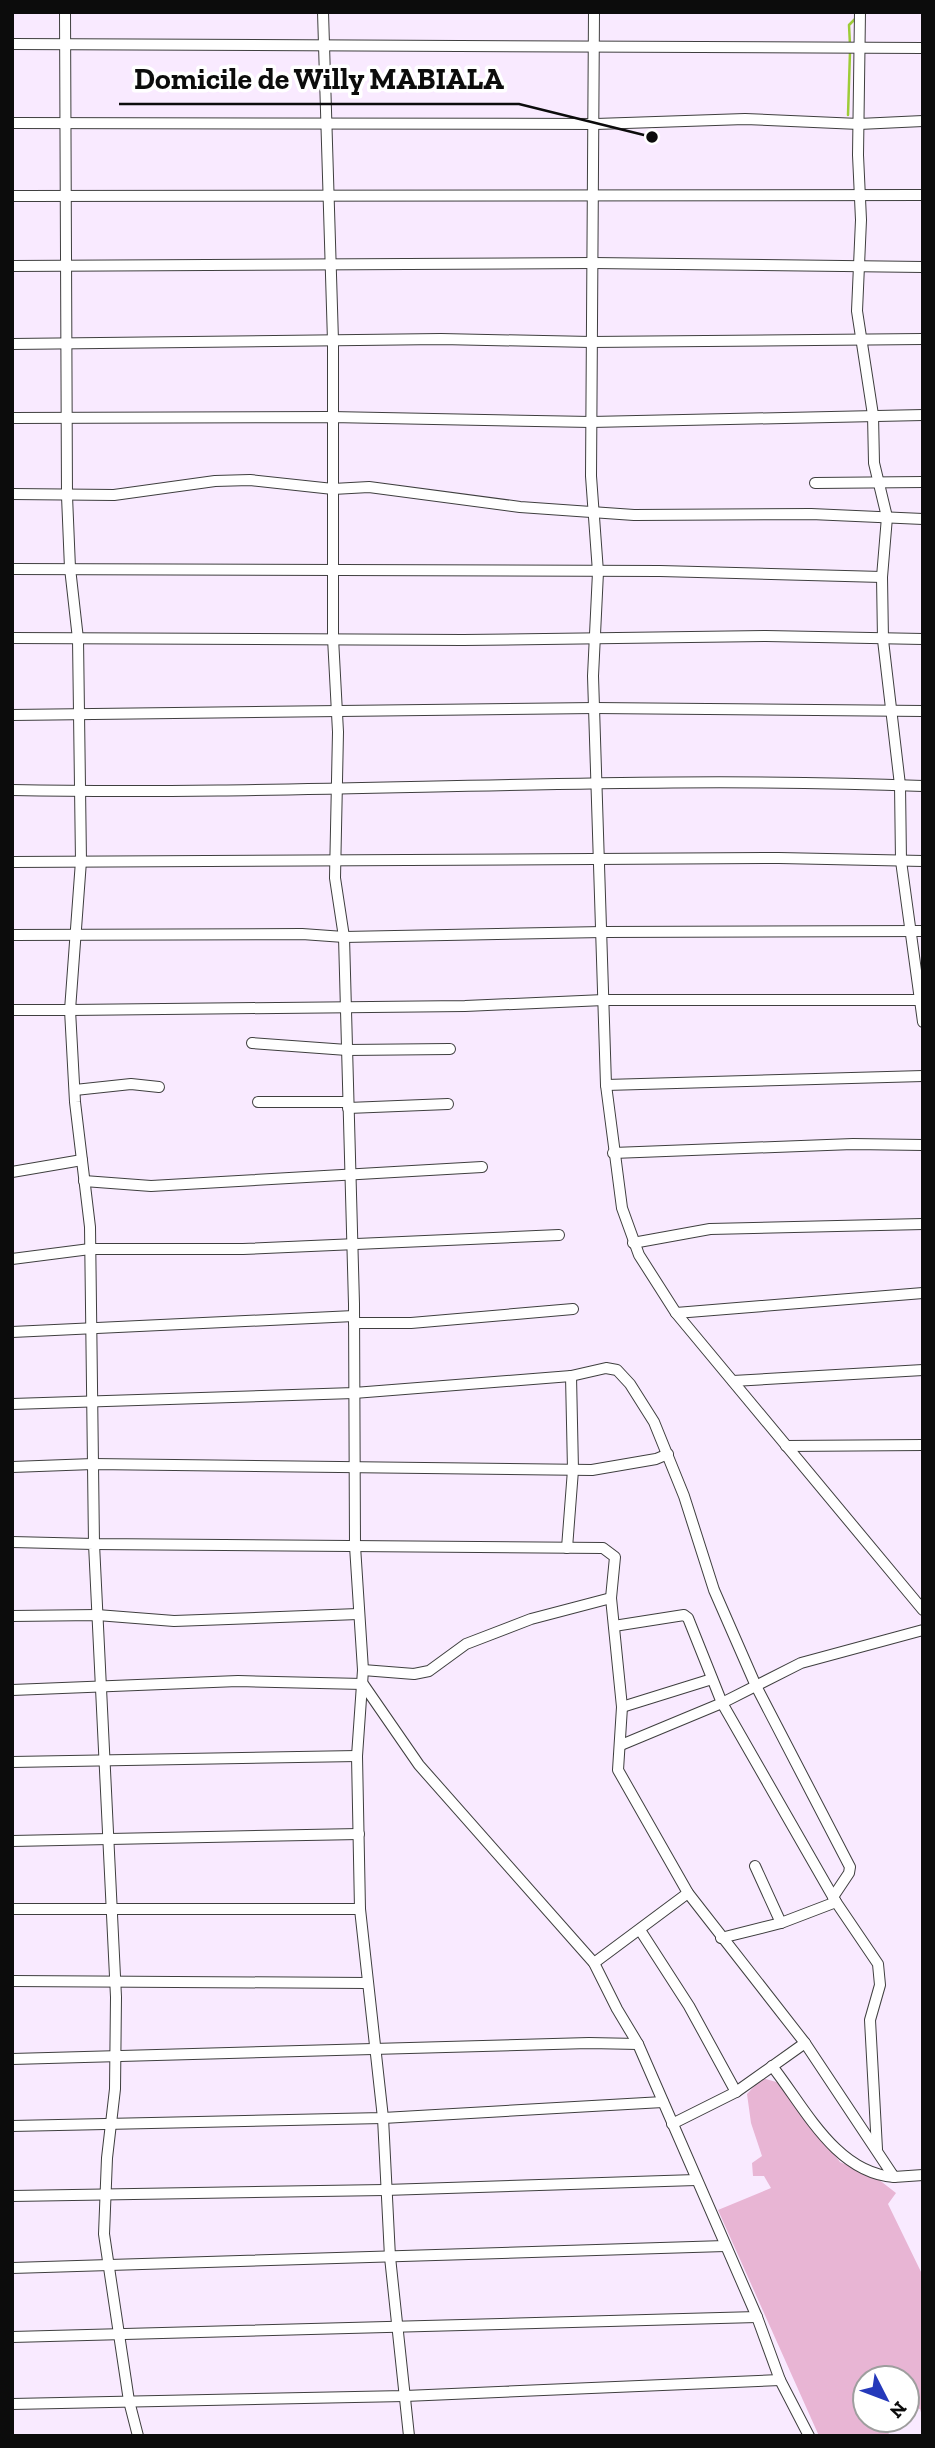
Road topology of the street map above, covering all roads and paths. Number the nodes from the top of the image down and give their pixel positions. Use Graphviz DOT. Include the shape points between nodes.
graph roads {
  1 [pos="65,12"];
  2 [pos="323,12"];
  3 [pos="594,12"];
  4 [pos="860,12"];
  5 [pos="12,44"];
  6 [pos="65,45"];
  7 [pos="324,46"];
  8 [pos="594,46"];
  9 [pos="858,48"];
  10 [pos="923,48"];
  11 [pos="923,121"];
  12 [pos="66,122"];
  13 [pos="327,122"];
  14 [pos="12,123"];
  15 [pos="596,124"];
  16 [pos="859,124"];
  17 [pos="862,194"];
  18 [pos="923,195"];
  19 [pos="12,196"];
  20 [pos="329,196"];
  21 [pos="64,197"];
  22 [pos="594,197"];
  23 [pos="593,263"];
  24 [pos="12,266"];
  25 [pos="330,266"];
  26 [pos="64,267"];
  27 [pos="857,267"];
  28 [pos="923,267"];
  29 [pos="860,339"];
  30 [pos="923,339"];
  31 [pos="333,341"];
  32 [pos="592,342"];
  33 [pos="12,344"];
  34 [pos="66,344"];
  35 [pos="873,415"];
  36 [pos="923,415"];
  37 [pos="67,417"];
  38 [pos="331,417"];
  39 [pos="12,418"];
  40 [pos="591,422"];
  41 [pos="879,481"];
  42 [pos="923,482"];
  43 [pos="815,483"];
  44 [pos="333,489"];
  45 [pos="12,494"];
  46 [pos="67,496"];
  47 [pos="592,511"];
  48 [pos="887,517"];
  49 [pos="923,519"];
  50 [pos="70,568"];
  51 [pos="12,569"];
  52 [pos="334,570"];
  53 [pos="598,572"];
  54 [pos="882,577"];
  55 [pos="12,638"];
  56 [pos="333,638"];
  57 [pos="78,639"];
  58 [pos="595,639"];
  59 [pos="923,639"];
  60 [pos="883,640"];
  61 [pos="595,708"];
  62 [pos="890,711"];
  63 [pos="923,711"];
  64 [pos="337,713"];
  65 [pos="12,715"];
  66 [pos="80,716"];
  67 [pos="598,784"];
  68 [pos="900,785"];
  69 [pos="923,786"];
  70 [pos="338,788"];
  71 [pos="12,790"];
  72 [pos="80,791"];
  73 [pos="600,859"];
  74 [pos="81,861"];
  75 [pos="901,861"];
  76 [pos="923,861"];
  77 [pos="12,862"];
  78 [pos="335,862"];
  79 [pos="917,931"];
  80 [pos="603,932"];
  81 [pos="12,935"];
  82 [pos="75,936"];
  83 [pos="344,937"];
  84 [pos="604,1000"];
  85 [pos="920,1000"];
  86 [pos="345,1005"];
  87 [pos="12,1010"];
  88 [pos="70,1010"];
  89 [pos="923,1021"];
  90 [pos="252,1043"];
  91 [pos="450,1049"];
  92 [pos="347,1050"];
  93 [pos="923,1076"];
  94 [pos="606,1085"];
  95 [pos="159,1087"];
  96 [pos="75,1090"];
  97 [pos="258,1102"];
  98 [pos="447,1104"];
  99 [pos="348,1105"];
  100 [pos="923,1146"];
  101 [pos="613,1153"];
  102 [pos="82,1160"];
  103 [pos="482,1167"];
  104 [pos="12,1172"];
  105 [pos="350,1176"];
  106 [pos="84,1181"];
  107 [pos="923,1224"];
  108 [pos="559,1235"];
  109 [pos="633,1242"];
  110 [pos="352,1245"];
  111 [pos="90,1249"];
  112 [pos="12,1259"];
  113 [pos="923,1293"];
  114 [pos="573,1309"];
  115 [pos="676,1313"];
  116 [pos="354,1319"];
  117 [pos="91,1328"];
  118 [pos="12,1332"];
  119 [pos="923,1370"];
  120 [pos="571,1376"];
  121 [pos="733,1381"];
  122 [pos="354,1393"];
  123 [pos="92,1399"];
  124 [pos="12,1404"];
  125 [pos="923,1445"];
  126 [pos="786,1446"];
  127 [pos="668,1454"];
  128 [pos="93,1464"];
  129 [pos="12,1467"];
  130 [pos="354,1469"];
  131 [pos="573,1470"];
  132 [pos="12,1542"];
  133 [pos="94,1544"];
  134 [pos="355,1546"];
  135 [pos="567,1548"];
  136 [pos="611,1598"];
  137 [pos="923,1610"];
  138 [pos="359,1614"];
  139 [pos="97,1615"];
  140 [pos="12,1616"];
  141 [pos="614,1626"];
  142 [pos="923,1630"];
  143 [pos="363,1670"];
  144 [pos="712,1678"];
  145 [pos="363,1684"];
  146 [pos="756,1686"];
  147 [pos="100,1688"];
  148 [pos="12,1690"];
  149 [pos="722,1703"];
  150 [pos="622,1707"];
  151 [pos="621,1745"];
  152 [pos="357,1756"];
  153 [pos="12,1762"];
  154 [pos="104,1763"];
  155 [pos="359,1834"];
  156 [pos="108,1840"];
  157 [pos="12,1841"];
  158 [pos="755,1866"];
  159 [pos="688,1893"];
  160 [pos="834,1899"];
  161 [pos="12,1909"];
  162 [pos="360,1909"];
  163 [pos="113,1911"];
  164 [pos="781,1923"];
  165 [pos="640,1930"];
  166 [pos="720,1938"];
  167 [pos="594,1962"];
  168 [pos="12,1981"];
  169 [pos="115,1982"];
  170 [pos="366,1983"];
  171 [pos="805,2043"];
  172 [pos="638,2044"];
  173 [pos="374,2050"];
  174 [pos="115,2055"];
  175 [pos="12,2059"];
  176 [pos="772,2066"];
  177 [pos="736,2092"];
  178 [pos="663,2102"];
  179 [pos="383,2119"];
  180 [pos="672,2124"];
  181 [pos="113,2125"];
  182 [pos="12,2126"];
  183 [pos="877,2149"];
  184 [pos="923,2175"];
  185 [pos="894,2176"];
  186 [pos="696,2180"];
  187 [pos="385,2190"];
  188 [pos="106,2192"];
  189 [pos="12,2196"];
  190 [pos="725,2246"];
  191 [pos="390,2257"];
  192 [pos="108,2267"];
  193 [pos="12,2268"];
  194 [pos="757,2316"];
  195 [pos="396,2325"];
  196 [pos="118,2333"];
  197 [pos="12,2337"];
  198 [pos="780,2380"];
  199 [pos="405,2396"];
  200 [pos="129,2400"];
  201 [pos="12,2404"];
  202 [pos="138,2436"];
  203 [pos="409,2436"];
  204 [pos="809,2436"];
  1 -- 6 [label="street"];
  2 -- 7 [label="street"];
  3 -- 8 [label="street"];
  4 -- 9 [label="street"];
  5 -- 6 [label="street"];
  6 -- 7 [label="street"];
  6 -- 12 [label="street"];
  7 -- 8 [label="street"];
  7 -- 13 [label="street"];
  8 -- 9 [label="street"];
  8 -- 15 [label="street"];
  9 -- 10 [label="street"];
  9 -- 16 [label="street"];
  11 -- 16 [label="street"];
  12 -- 13 [label="street"];
  12 -- 14 [label="street"];
  12 -- 21 [label="street"];
  13 -- 15 [label="street"];
  13 -- 20 [label="street"];
  15 -- 16 [label="street" via="744,119"];
  15 -- 22 [label="street"];
  16 -- 17 [label="street"];
  17 -- 18 [label="street"];
  17 -- 22 [label="street"];
  17 -- 27 [label="street"];
  19 -- 21 [label="street"];
  20 -- 21 [label="street"];
  20 -- 22 [label="street"];
  20 -- 25 [label="street"];
  21 -- 26 [label="street"];
  22 -- 23 [label="street"];
  23 -- 25 [label="street"];
  23 -- 27 [label="street"];
  23 -- 32 [label="street"];
  24 -- 26 [label="street"];
  25 -- 26 [label="street"];
  25 -- 31 [label="street"];
  26 -- 34 [label="street"];
  27 -- 28 [label="street"];
  27 -- 29 [label="street"];
  29 -- 30 [label="street"];
  29 -- 32 [label="street"];
  29 -- 35 [label="street"];
  31 -- 32 [label="street"];
  31 -- 34 [label="street"];
  31 -- 38 [label="street"];
  32 -- 40 [label="street"];
  33 -- 34 [label="street"];
  34 -- 37 [label="street"];
  35 -- 36 [label="street"];
  35 -- 40 [label="street"];
  35 -- 41 [label="street"];
  37 -- 38 [label="street"];
  37 -- 39 [label="street"];
  37 -- 46 [label="street"];
  38 -- 40 [label="street"];
  38 -- 44 [label="street"];
  40 -- 47 [label="street"];
  41 -- 42 [label="street"];
  41 -- 43 [label="street"];
  41 -- 48 [label="street"];
  44 -- 46 [label="street" via="250,480"];
  44 -- 47 [label="street" via="369,487 520,507"];
  44 -- 52 [label="street"];
  45 -- 46 [label="street"];
  46 -- 50 [label="street"];
  47 -- 48 [label="street"];
  47 -- 53 [label="street"];
  48 -- 49 [label="street"];
  48 -- 54 [label="street"];
  50 -- 51 [label="street"];
  50 -- 52 [label="street"];
  50 -- 57 [label="street"];
  52 -- 53 [label="street"];
  52 -- 56 [label="street"];
  53 -- 54 [label="street"];
  53 -- 58 [label="street"];
  54 -- 60 [label="street"];
  55 -- 57 [label="street"];
  56 -- 57 [label="street"];
  56 -- 58 [label="street"];
  56 -- 64 [label="street"];
  57 -- 66 [label="street"];
  58 -- 60 [label="street" via="766,636"];
  58 -- 61 [label="street"];
  59 -- 60 [label="street"];
  60 -- 62 [label="street"];
  61 -- 62 [label="street"];
  61 -- 64 [label="street"];
  61 -- 67 [label="street"];
  62 -- 63 [label="street"];
  62 -- 68 [label="street"];
  64 -- 66 [label="street"];
  64 -- 70 [label="street"];
  65 -- 66 [label="street"];
  66 -- 72 [label="street"];
  67 -- 68 [label="street"];
  67 -- 70 [label="street"];
  67 -- 73 [label="street"];
  68 -- 69 [label="street"];
  68 -- 75 [label="street"];
  70 -- 72 [label="street"];
  70 -- 78 [label="street"];
  71 -- 72 [label="street"];
  72 -- 74 [label="street"];
  73 -- 75 [label="street"];
  73 -- 78 [label="street"];
  73 -- 80 [label="street"];
  74 -- 77 [label="street"];
  74 -- 78 [label="street"];
  74 -- 82 [label="street"];
  75 -- 76 [label="street"];
  75 -- 79 [label="street"];
  78 -- 83 [label="street"];
  79 -- 80 [label="street"];
  79 -- 85 [label="street"];
  80 -- 83 [label="street"];
  80 -- 84 [label="street"];
  81 -- 82 [label="street"];
  82 -- 83 [label="street"];
  82 -- 88 [label="street"];
  83 -- 86 [label="street"];
  84 -- 85 [label="street"];
  84 -- 86 [label="street"];
  84 -- 94 [label="street"];
  85 -- 89 [label="street"];
  86 -- 88 [label="street"];
  86 -- 92 [label="street"];
  87 -- 88 [label="street"];
  88 -- 96 [label="street"];
  90 -- 92 [label="street"];
  91 -- 92 [label="street"];
  92 -- 99 [label="street"];
  93 -- 94 [label="street"];
  94 -- 101 [label="street"];
  95 -- 96 [label="street" via="131,1084"];
  96 -- 102 [label="street"];
  97 -- 99 [label="street"];
  98 -- 99 [label="street"];
  99 -- 105 [label="street"];
  100 -- 101 [label="street" via="853,1144"];
  101 -- 109 [label="street"];
  102 -- 104 [label="street"];
  102 -- 106 [label="street"];
  103 -- 105 [label="street"];
  105 -- 106 [label="street" via="151,1186"];
  105 -- 110 [label="street"];
  106 -- 111 [label="street"];
  107 -- 109 [label="street" via="710,1229"];
  108 -- 110 [label="street"];
  109 -- 115 [label="street"];
  110 -- 111 [label="street"];
  110 -- 116 [label="street"];
  111 -- 112 [label="street"];
  111 -- 117 [label="street"];
  113 -- 115 [label="street"];
  114 -- 116 [label="street" via="411,1323"];
  115 -- 121 [label="street"];
  116 -- 117 [label="street"];
  116 -- 122 [label="street"];
  117 -- 118 [label="street"];
  117 -- 123 [label="street"];
  119 -- 121 [label="street"];
  120 -- 122 [label="street"];
  120 -- 127 [label="street" via="617,1370 654,1422"];
  120 -- 131 [label="street"];
  121 -- 126 [label="street"];
  122 -- 123 [label="street"];
  122 -- 130 [label="street"];
  123 -- 124 [label="street"];
  123 -- 128 [label="street"];
  125 -- 126 [label="street"];
  126 -- 137 [label="street"];
  127 -- 131 [label="street" via="627,1465"];
  127 -- 146 [label="street" via="714,1590"];
  128 -- 129 [label="street"];
  128 -- 130 [label="street"];
  128 -- 133 [label="street"];
  130 -- 131 [label="street" via="466,1466"];
  130 -- 134 [label="street"];
  131 -- 135 [label="street"];
  132 -- 133 [label="street"];
  133 -- 134 [label="street"];
  133 -- 139 [label="street"];
  134 -- 135 [label="street"];
  134 -- 138 [label="street"];
  135 -- 136 [label="street" via="610,1551 615,1557"];
  136 -- 141 [label="street"];
  136 -- 143 [label="street" via="531,1619 466,1644 429,1671"];
  138 -- 139 [label="street" via="174,1621"];
  138 -- 143 [label="street"];
  139 -- 140 [label="street"];
  139 -- 147 [label="street"];
  141 -- 144 [label="street" via="684,1615"];
  141 -- 150 [label="street"];
  142 -- 146 [label="street" via="802,1663"];
  143 -- 145 [label="street"];
  144 -- 149 [label="street"];
  144 -- 150 [label="street"];
  145 -- 147 [label="street" via="238,1681"];
  145 -- 152 [label="street"];
  145 -- 167 [label="street" via="419,1765"];
  146 -- 149 [label="street"];
  146 -- 160 [label="street" via="850,1867"];
  147 -- 148 [label="street"];
  147 -- 154 [label="street"];
  149 -- 151 [label="street"];
  149 -- 160 [label="street"];
  150 -- 151 [label="street"];
  151 -- 159 [label="street" via="618,1770"];
  152 -- 154 [label="street"];
  152 -- 155 [label="street"];
  153 -- 154 [label="street"];
  154 -- 156 [label="street"];
  155 -- 156 [label="street"];
  155 -- 162 [label="street"];
  156 -- 157 [label="street"];
  156 -- 163 [label="street"];
  158 -- 164 [label="street"];
  159 -- 165 [label="street"];
  159 -- 166 [label="street"];
  160 -- 164 [label="street"];
  160 -- 183 [label="street" via="878,1964 880,1984 870,2033"];
  161 -- 163 [label="street"];
  162 -- 163 [label="street"];
  162 -- 170 [label="street"];
  163 -- 169 [label="street"];
  164 -- 166 [label="street"];
  165 -- 167 [label="street"];
  165 -- 177 [label="street"];
  166 -- 171 [label="street"];
  167 -- 172 [label="street"];
  168 -- 169 [label="street"];
  169 -- 170 [label="street"];
  169 -- 174 [label="street"];
  170 -- 173 [label="street"];
  171 -- 176 [label="street"];
  171 -- 183 [label="street"];
  172 -- 173 [label="street"];
  172 -- 178 [label="street"];
  173 -- 174 [label="street"];
  173 -- 179 [label="street"];
  174 -- 175 [label="street"];
  174 -- 181 [label="street"];
  176 -- 177 [label="street"];
  176 -- 185 [label="street" via="838,2152 860,2169"];
  177 -- 180 [label="street"];
  178 -- 179 [label="street"];
  178 -- 180 [label="street"];
  179 -- 181 [label="street"];
  179 -- 187 [label="street"];
  180 -- 186 [label="street"];
  181 -- 182 [label="street"];
  181 -- 188 [label="street"];
  183 -- 185 [label="street"];
  184 -- 185 [label="street"];
  186 -- 187 [label="street"];
  186 -- 190 [label="street"];
  187 -- 188 [label="street"];
  187 -- 191 [label="street"];
  188 -- 189 [label="street"];
  188 -- 192 [label="street"];
  190 -- 191 [label="street"];
  190 -- 194 [label="street"];
  191 -- 192 [label="street"];
  191 -- 195 [label="street"];
  192 -- 193 [label="street"];
  192 -- 196 [label="street"];
  194 -- 195 [label="street"];
  194 -- 198 [label="street"];
  195 -- 196 [label="street"];
  195 -- 199 [label="street"];
  196 -- 197 [label="street"];
  196 -- 200 [label="street"];
  198 -- 199 [label="street"];
  198 -- 204 [label="street"];
  199 -- 200 [label="street"];
  199 -- 203 [label="street"];
  200 -- 201 [label="street"];
  200 -- 202 [label="street"];
}
